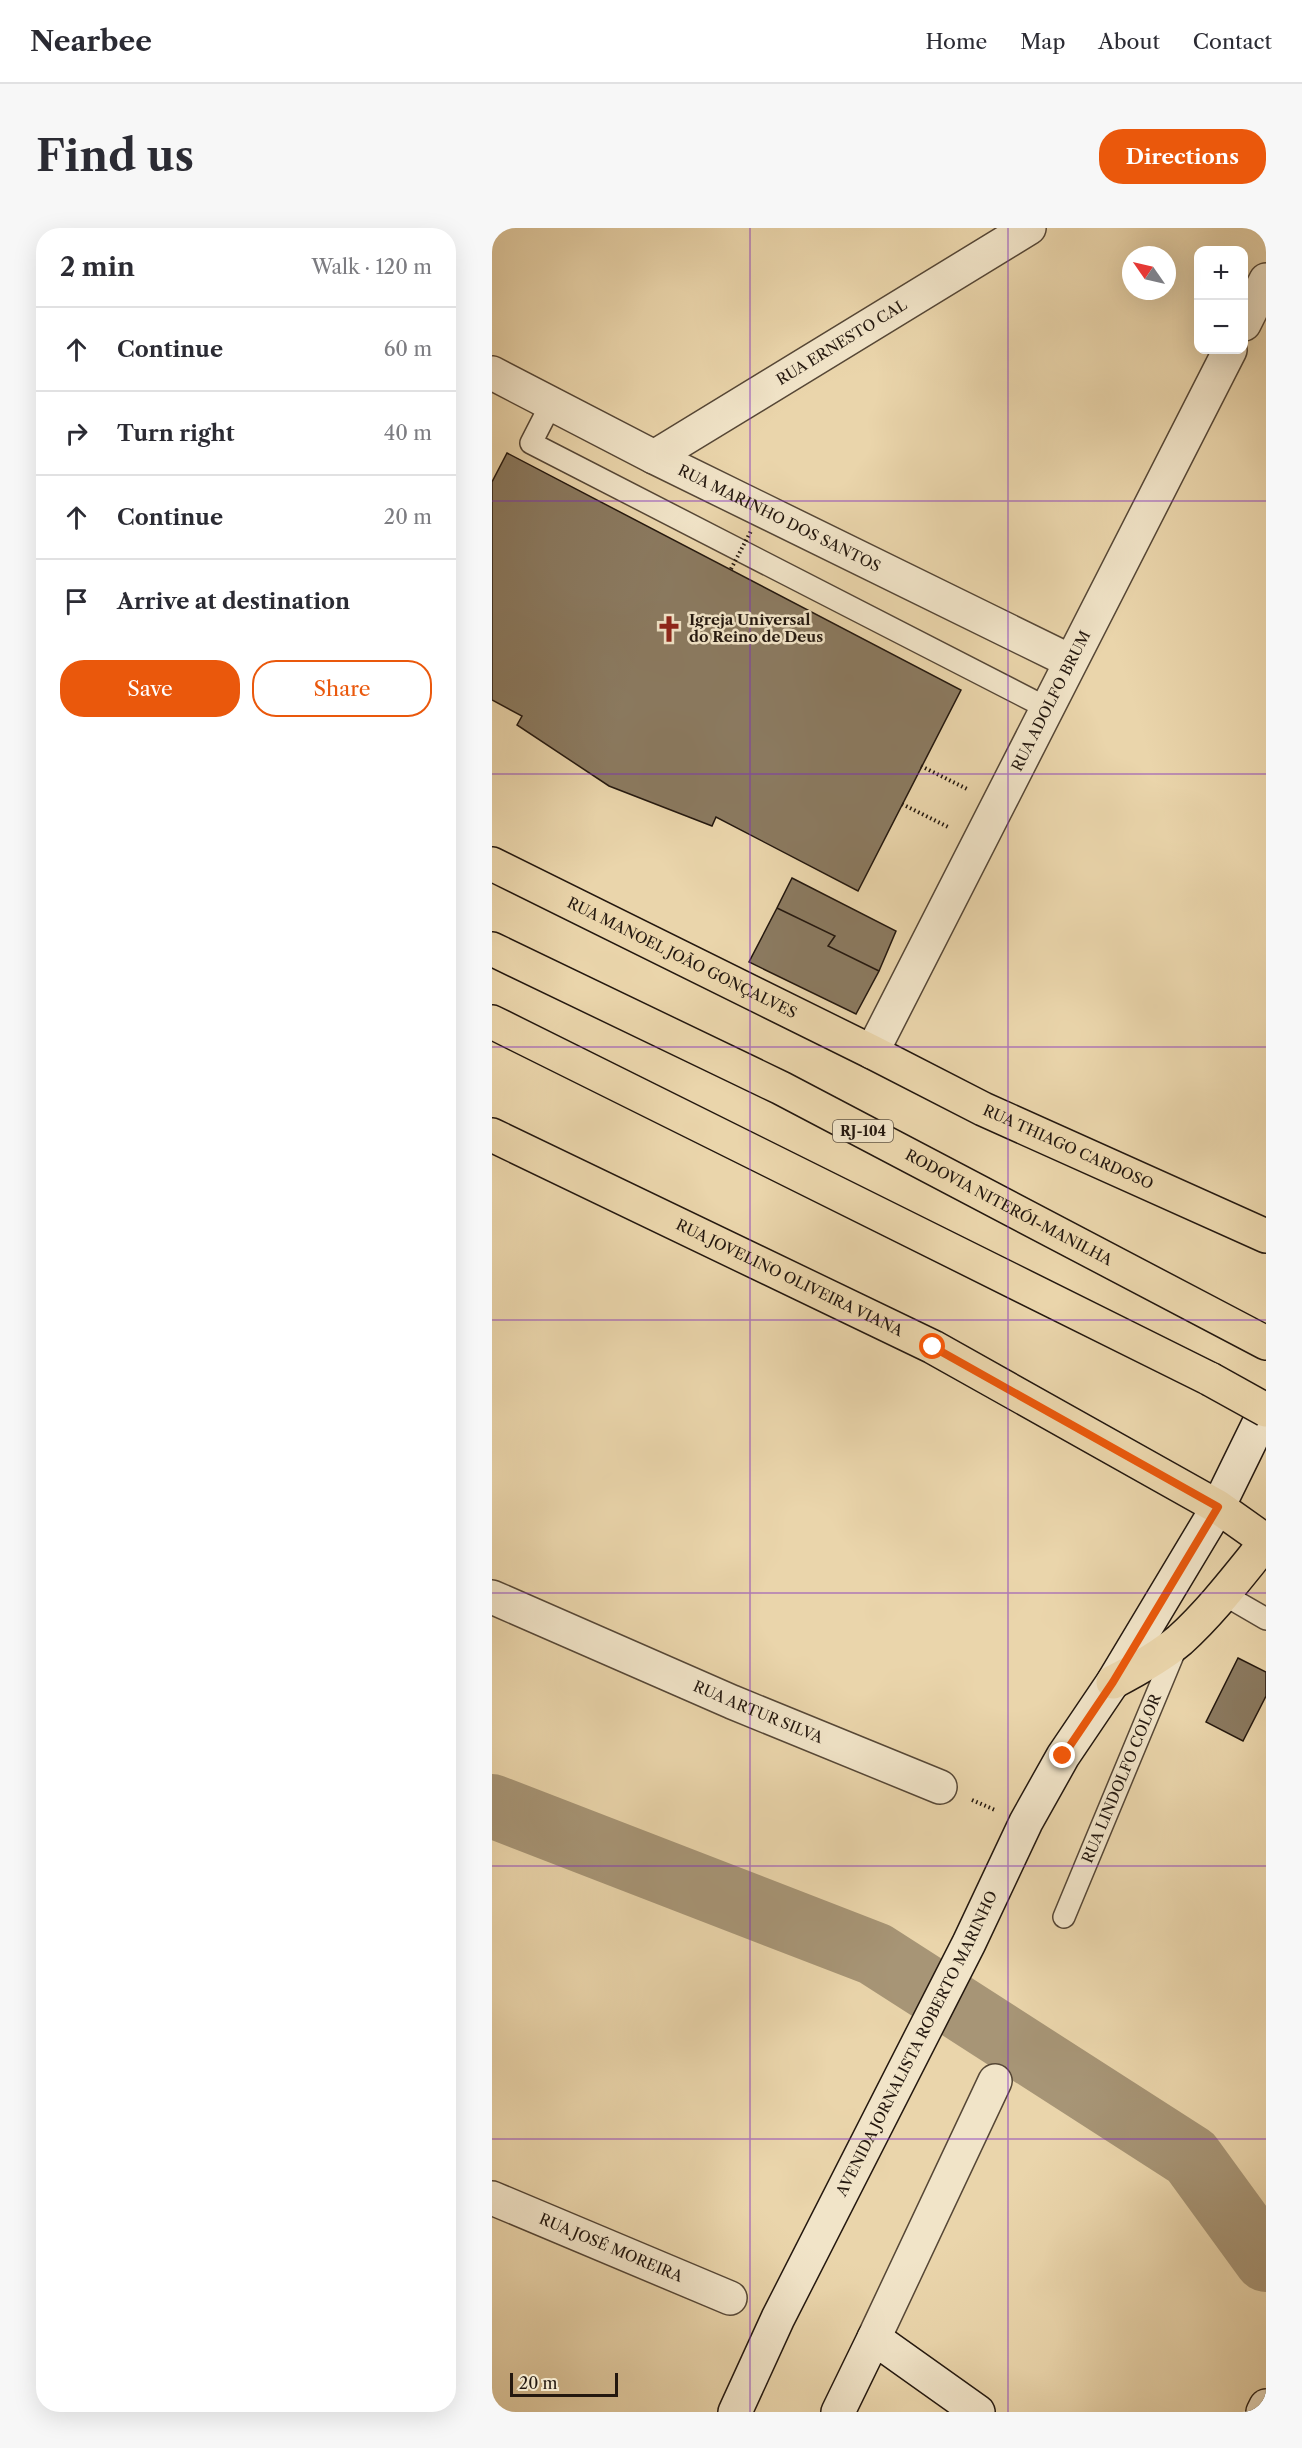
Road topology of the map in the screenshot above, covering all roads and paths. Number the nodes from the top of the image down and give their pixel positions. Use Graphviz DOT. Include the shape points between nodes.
graph roads {
  1 [pos="1029,228"];
  2 [pos="1266,280"];
  3 [pos="1248,316"];
  4 [pos="1228,354"];
  5 [pos="492,373"];
  6 [pos="551,404"];
  7 [pos="654,457"];
  8 [pos="751,531"];
  9 [pos="731,569"];
  10 [pos="1070,661"];
  11 [pos="1047,708"];
  12 [pos="921,766"];
  13 [pos="957,784"];
  14 [pos="902,804"];
  15 [pos="937,821"];
  16 [pos="492,864"];
  17 [pos="492,949"];
  18 [pos="492,1022"];
  19 [pos="872,1052"];
  20 [pos="492,1135"];
  21 [pos="1266,1236"];
  22 [pos="1266,1342"];
  23 [pos="1266,1409"];
  24 [pos="1218,1507"];
  25 [pos="1266,1541"];
  26 [pos="1223,1594"];
  27 [pos="492,1597"];
  28 [pos="1266,1620"];
  29 [pos="1180,1640"];
  30 [pos="1113,1682"];
  31 [pos="940,1787"];
  32 [pos="1026,1822"];
  33 [pos="1064,1917"];
  34 [pos="995,2081"];
  35 [pos="492,2198"];
  36 [pos="730,2298"];
  37 [pos="874,2338"];
  38 [pos="1266,2406"];
  39 [pos="735,2412"];
  40 [pos="838,2412"];
  41 [pos="978,2412"];
  42 [pos="1263,2412"];
  1 -- 7 [label="street, RUA ERNESTO CAL"];
  2 -- 3 [label="street"];
  4 -- 10 [label="street, RUA ADOLFO BRUM"];
  5 -- 6 [label="street, RUA MARINHO DOS SANTOS"];
  6 -- 7 [label="street, RUA MARINHO DOS SANTOS"];
  6 -- 11 [label="lane" via="531,443"];
  7 -- 10 [label="street, RUA MARINHO DOS SANTOS"];
  8 -- 9 [label="path, bridge"];
  10 -- 11 [label="street, RUA ADOLFO BRUM"];
  11 -- 19 [label="street, RUA ADOLFO BRUM"];
  12 -- 13 [label="path"];
  14 -- 15 [label="path"];
  16 -- 19 [label="main road, RUA MANOEL JOÃO GONÇALVES"];
  17 -- 22 [label="main road, RODOVIA NITERÓI-MANILHA / RJ-104" via="781,1088"];
  18 -- 23 [label="main road, bridge"];
  19 -- 21 [label="main road, RUA THIAGO CARDOSO" via="983,1110"];
  20 -- 24 [label="main road, RUA JOVELINO OLIVEIRA VIANA" via="933,1347"];
  23 -- 24 [label="street, AVENIDA JORNALISTA ROBERTO MARINHO"];
  24 -- 25 [label="main road, RUA JOVELINO OLIVEIRA VIANA"];
  24 -- 30 [label="street, AVENIDA JORNALISTA ROBERTO MARINHO"];
  25 -- 26 [label="main road"];
  26 -- 28 [label="lane"];
  26 -- 29 [label="main road"];
  27 -- 31 [label="street, RUA ARTUR SILVA"];
  29 -- 30 [label="main road" via="1146,1665"];
  29 -- 33 [label="lane, RUA LINDOLFO COLOR"];
  30 -- 32 [label="street, AVENIDA JORNALISTA ROBERTO MARINHO" via="1063,1756"];
  31 -- 32 [label="path"];
  32 -- 39 [label="street, AVENIDA JORNALISTA ROBERTO MARINHO" via="969,1943 778,2318"];
  34 -- 37 [label="street"];
  35 -- 36 [label="street, RUA JOSÉ MOREIRA"];
  37 -- 40 [label="street"];
  37 -- 41 [label="street"];
  38 -- 42 [label="street"];
}
